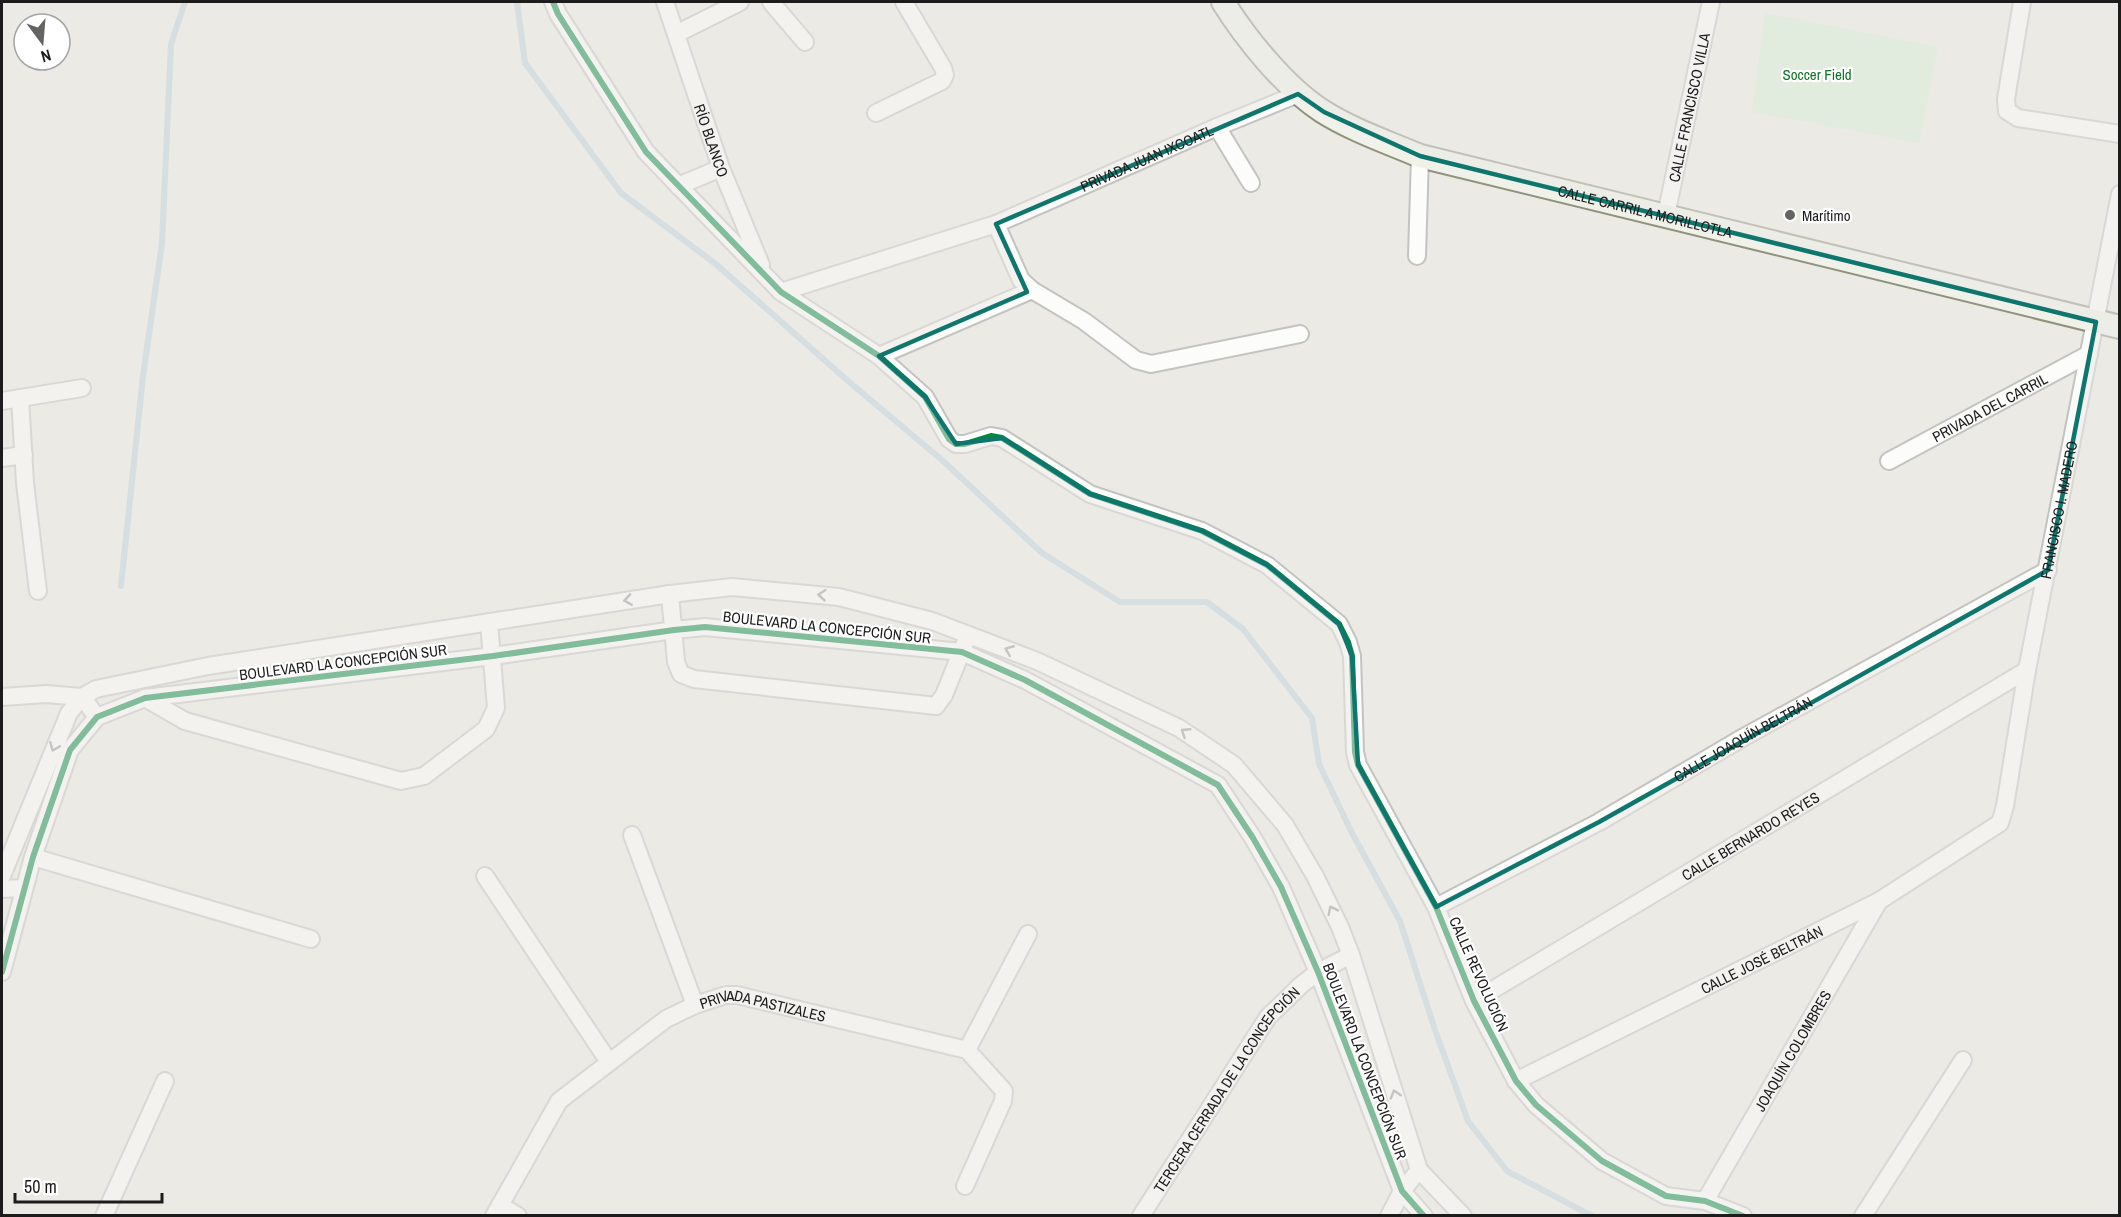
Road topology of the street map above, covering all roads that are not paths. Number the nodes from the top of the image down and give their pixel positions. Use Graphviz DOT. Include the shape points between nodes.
graph roads {
  1 [pos="553,2"];
  2 [pos="665,2"];
  3 [pos="740,2"];
  4 [pos="771,2"];
  5 [pos="904,2"];
  6 [pos="1711,2"];
  7 [pos="2022,2"];
  8 [pos="1228,5"];
  9 [pos="676,34"];
  10 [pos="805,42"];
  11 [pos="1298,94"];
  12 [pos="876,112"];
  13 [pos="1217,127"];
  14 [pos="2120,134"];
  15 [pos="1420,156"];
  16 [pos="721,168"];
  17 [pos="1251,183"];
  18 [pos="678,186"];
  19 [pos="2120,194"];
  20 [pos="1666,215"];
  21 [pos="996,224"];
  22 [pos="1417,256"];
  23 [pos="765,274"];
  24 [pos="1032,290"];
  25 [pos="781,292"];
  26 [pos="2096,322"];
  27 [pos="2120,327"];
  28 [pos="1300,334"];
  29 [pos="2089,354"];
  30 [pos="879,356"];
  31 [pos="82,388"];
  32 [pos="20,398"];
  33 [pos="2,401"];
  34 [pos="24,455"];
  35 [pos="2,458"];
  36 [pos="1889,461"];
  37 [pos="2048,570"];
  38 [pos="38,591"];
  39 [pos="669,594"];
  40 [pos="489,622"];
  41 [pos="674,630"];
  42 [pos="969,634"];
  43 [pos="962,652"];
  44 [pos="493,657"];
  45 [pos="2027,670"];
  46 [pos="2,697"];
  47 [pos="82,697"];
  48 [pos="145,698"];
  49 [pos="97,717"];
  50 [pos="2000,823"];
  51 [pos="632,835"];
  52 [pos="33,857"];
  53 [pos="2,876"];
  54 [pos="485,876"];
  55 [pos="24,888"];
  56 [pos="2,889"];
  57 [pos="1879,901"];
  58 [pos="1436,907"];
  59 [pos="1028,934"];
  60 [pos="311,939"];
  61 [pos="1351,955"];
  62 [pos="2,972"];
  63 [pos="1318,972"];
  64 [pos="1474,1002"];
  65 [pos="695,1005"];
  66 [pos="967,1050"];
  67 [pos="1963,1060"];
  68 [pos="609,1062"];
  69 [pos="165,1081"];
  70 [pos="1516,1082"];
  71 [pos="1419,1170"];
  72 [pos="965,1186"];
  73 [pos="1402,1191"];
  74 [pos="1705,1201"];
  75 [pos="497,1210"];
  76 [pos="104,1215"];
  77 [pos="518,1215"];
  78 [pos="1141,1215"];
  79 [pos="1389,1215"];
  80 [pos="1424,1215"];
  81 [pos="1462,1215"];
  82 [pos="1743,1215"];
  83 [pos="1863,1215"];
  1 -- 18 [label="street" via="646,152"];
  2 -- 9 [label="street, RÍO BLANCO"];
  3 -- 9 [label="street"];
  4 -- 10 [label="street"];
  5 -- 12 [label="street" via="945,75 942,81"];
  6 -- 20 [label="street, CALLE FRANCISCO VILLA"];
  7 -- 14 [label="street" via="2007,111 2018,118"];
  8 -- 11 [label="street, CALLE CARRIL A MORILLOTLA" via="1279,75"];
  9 -- 16 [label="street, RÍO BLANCO"];
  11 -- 13 [label="street, PRIVADA JUAN IXCOATL"];
  11 -- 15 [label="street, CALLE CARRIL A MORILLOTLA" via="1332,117"];
  13 -- 17 [label="street"];
  13 -- 21 [label="street, PRIVADA JUAN IXCOATL"];
  15 -- 20 [label="street, CALLE CARRIL A MORILLOTLA"];
  15 -- 22 [label="street"];
  16 -- 18 [label="street"];
  16 -- 23 [label="street, RÍO BLANCO"];
  18 -- 23 [label="street"];
  19 -- 26 [label="street, FRANCISCO I. MADERO"];
  20 -- 26 [label="street, CALLE CARRIL A MORILLOTLA"];
  21 -- 24 [label="street" via="1021,280"];
  21 -- 25 [label="street, PRIVADA JUAN IXCOATL"];
  23 -- 25 [label="street"];
  24 -- 28 [label="street" via="1084,321 1136,360 1151,363"];
  24 -- 30 [label="street"];
  25 -- 30 [label="street"];
  26 -- 27 [label="street, CALLE CARRIL A MORILLOTLA"];
  26 -- 29 [label="street, FRANCISCO I. MADERO"];
  29 -- 36 [label="street, PRIVADA DEL CARRIL"];
  29 -- 37 [label="street, FRANCISCO I. MADERO"];
  30 -- 58 [label="street, CALLE REVOLUCIÓN" via="925,397 949,439 956,444 992,436 1002,438 1090,494 1202,531 1267,565 1339,624 1352,656 1358,765"];
  31 -- 32 [label="street"];
  32 -- 33 [label="street"];
  32 -- 34 [label="street"];
  34 -- 35 [label="street"];
  34 -- 38 [label="street"];
  37 -- 45 [label="street, FRANCISCO I. MADERO"];
  37 -- 58 [label="street, CALLE JOAQUÍN BELTRÁN" via="1744,737 1599,822"];
  39 -- 40 [label="street, BOULEVARD LA CONCEPCIÓN SUR, one-way"];
  39 -- 41 [label="street"];
  42 -- 39 [label="street, BOULEVARD LA CONCEPCIÓN SUR, one-way" via="839,597 732,587"];
  40 -- 44 [label="street"];
  40 -- 47 [label="street, BOULEVARD LA CONCEPCIÓN SUR" via="208,666 96,688"];
  41 -- 43 [label="street, BOULEVARD LA CONCEPCIÓN SUR" via="705,627"];
  41 -- 43 [label="street" via="676,662 681,674 694,679 922,706 936,706"];
  41 -- 44 [label="street, BOULEVARD LA CONCEPCIÓN SUR"];
  42 -- 43 [label="street"];
  61 -- 42 [label="street, BOULEVARD LA CONCEPCIÓN SUR, one-way" via="1315,876 1285,825 1234,765 1179,728 1037,661"];
  43 -- 63 [label="street, BOULEVARD LA CONCEPCIÓN SUR" via="1025,680 1218,784 1281,887"];
  44 -- 48 [label="street, BOULEVARD LA CONCEPCIÓN SUR"];
  44 -- 48 [label="street" via="496,708 486,729 424,776 401,781 185,721"];
  45 -- 50 [label="street, FRANCISCO I. MADERO"];
  45 -- 64 [label="street, CALLE BERNARDO REYES"];
  46 -- 47 [label="street"];
  47 -- 49 [label="street"];
  47 -- 53 [label="street, one-way" via="69,713"];
  48 -- 49 [label="street, BOULEVARD LA CONCEPCIÓN SUR"];
  49 -- 52 [label="street, BOULEVARD LA CONCEPCIÓN SUR" via="70,750"];
  50 -- 57 [label="street, CALLE JOSÉ BELTRÁN"];
  51 -- 65 [label="street"];
  52 -- 55 [label="street, BOULEVARD LA CONCEPCIÓN SUR"];
  52 -- 60 [label="street"];
  54 -- 68 [label="street"];
  55 -- 56 [label="street"];
  55 -- 62 [label="street, BOULEVARD LA CONCEPCIÓN SUR"];
  57 -- 70 [label="street, CALLE JOSÉ BELTRÁN"];
  57 -- 74 [label="street, JOAQUÍN COLOMBRES"];
  58 -- 64 [label="street, CALLE REVOLUCIÓN"];
  59 -- 66 [label="street"];
  61 -- 63 [label="street, TERCERA CERRADA DE LA CONCEPCIÓN"];
  71 -- 61 [label="street, BOULEVARD LA CONCEPCIÓN SUR, one-way"];
  63 -- 73 [label="street, BOULEVARD LA CONCEPCIÓN SUR"];
  63 -- 78 [label="street, TERCERA CERRADA DE LA CONCEPCIÓN" via="1268,1017"];
  64 -- 70 [label="street, CALLE REVOLUCIÓN"];
  65 -- 66 [label="street, PRIVADA PASTIZALES" via="736,995"];
  65 -- 68 [label="street, PRIVADA PASTIZALES" via="666,1019"];
  66 -- 72 [label="street" via="1004,1091"];
  67 -- 83 [label="street"];
  68 -- 75 [label="street, PRIVADA PASTIZALES" via="559,1101"];
  69 -- 76 [label="street"];
  70 -- 74 [label="street, CALLE REVOLUCIÓN" via="1536,1105 1602,1161 1666,1196"];
  71 -- 73 [label="street"];
  71 -- 81 [label="street, BOULEVARD LA CONCEPCIÓN SUR"];
  73 -- 79 [label="street"];
  73 -- 80 [label="street, BOULEVARD LA CONCEPCIÓN SUR"];
  74 -- 82 [label="street, CALLE REVOLUCIÓN"];
  75 -- 77 [label="street"];
}
